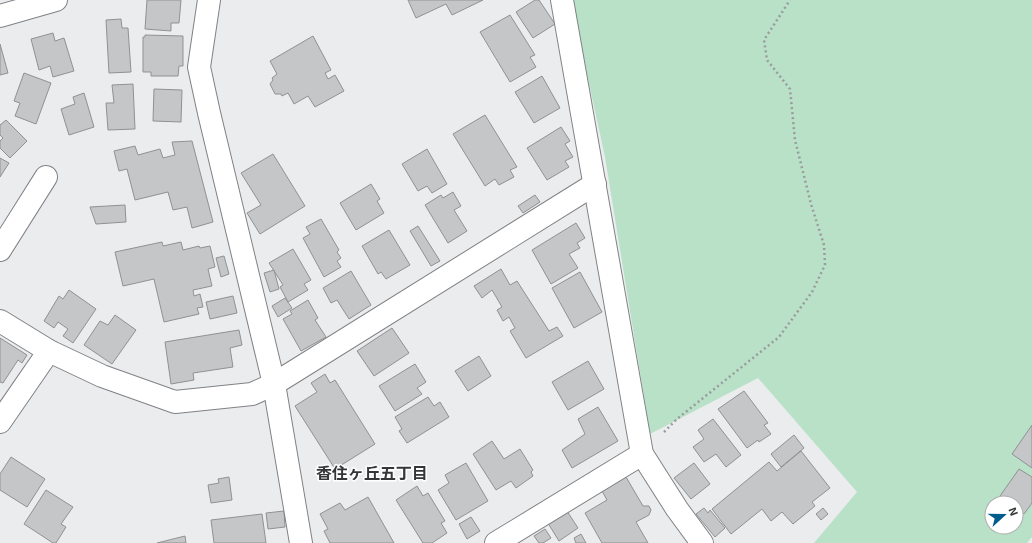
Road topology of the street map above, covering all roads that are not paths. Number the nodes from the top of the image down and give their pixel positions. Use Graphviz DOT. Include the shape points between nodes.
graph roads {
  1 [pos="56,0"];
  2 [pos="209,0"];
  3 [pos="562,0"];
  4 [pos="0,16"];
  5 [pos="46,177"];
  6 [pos="595,184"];
  7 [pos="0,250"];
  8 [pos="0,321"];
  9 [pos="49,351"];
  10 [pos="274,384"];
  11 [pos="0,422"];
  12 [pos="642,454"];
  13 [pos="509,540"];
  14 [pos="301,543"];
  15 [pos="702,543"];
  1 -- 4 [label="street"];
  2 -- 10 [label="street" via="199,67"];
  3 -- 6 [label="street"];
  5 -- 7 [label="street"];
  6 -- 10 [label="street"];
  6 -- 12 [label="street"];
  8 -- 9 [label="street"];
  9 -- 10 [label="street" via="102,376 175,402 252,394"];
  9 -- 11 [label="street"];
  10 -- 14 [label="street"];
  12 -- 13 [label="street"];
  12 -- 15 [label="street"];
}
